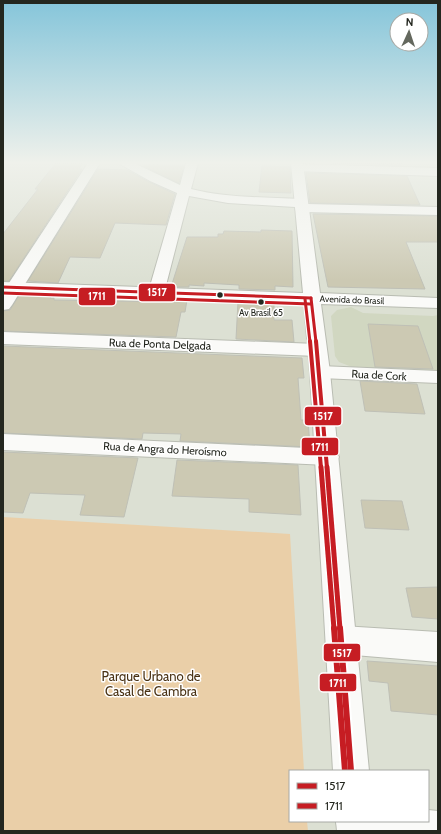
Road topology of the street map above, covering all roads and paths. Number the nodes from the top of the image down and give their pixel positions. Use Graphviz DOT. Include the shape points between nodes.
graph roads {
  1 [pos="67,202"];
  2 [pos="182,202"];
  3 [pos="257,202"];
  4 [pos="301,202"];
  5 [pos="301,205"];
  6 [pos="438,211"];
  7 [pos="8,287"];
  8 [pos="156,293"];
  9 [pos="311,298"];
  10 [pos="438,303"];
  11 [pos="3,305"];
  12 [pos="3,338"];
  13 [pos="319,361"];
  14 [pos="438,377"];
  15 [pos="3,442"];
  16 [pos="327,457"];
  17 [pos="342,640"];
  18 [pos="438,647"];
  19 [pos="351,770"];
  20 [pos="355,825"];
  21 [pos="438,830"];
  1 -- 7 [label="street"];
  2 -- 8 [label="street"];
  3 -- 5 [label="street"];
  4 -- 5 [label="street"];
  5 -- 6 [label="street"];
  5 -- 9 [label="street"];
  7 -- 8 [label="street, Avenida do Brasil"];
  7 -- 11 [label="street"];
  8 -- 9 [label="street, Avenida do Brasil"];
  9 -- 10 [label="street, Avenida do Brasil"];
  9 -- 13 [label="street"];
  12 -- 13 [label="street, Rua de Ponta Delgada"];
  13 -- 14 [label="street, Rua de Cork"];
  13 -- 16 [label="street"];
  15 -- 16 [label="street, Rua de Angra do Heroísmo"];
  16 -- 17 [label="street"];
  17 -- 18 [label="street"];
  17 -- 19 [label="street"];
  20 -- 21 [label="street"];
}
